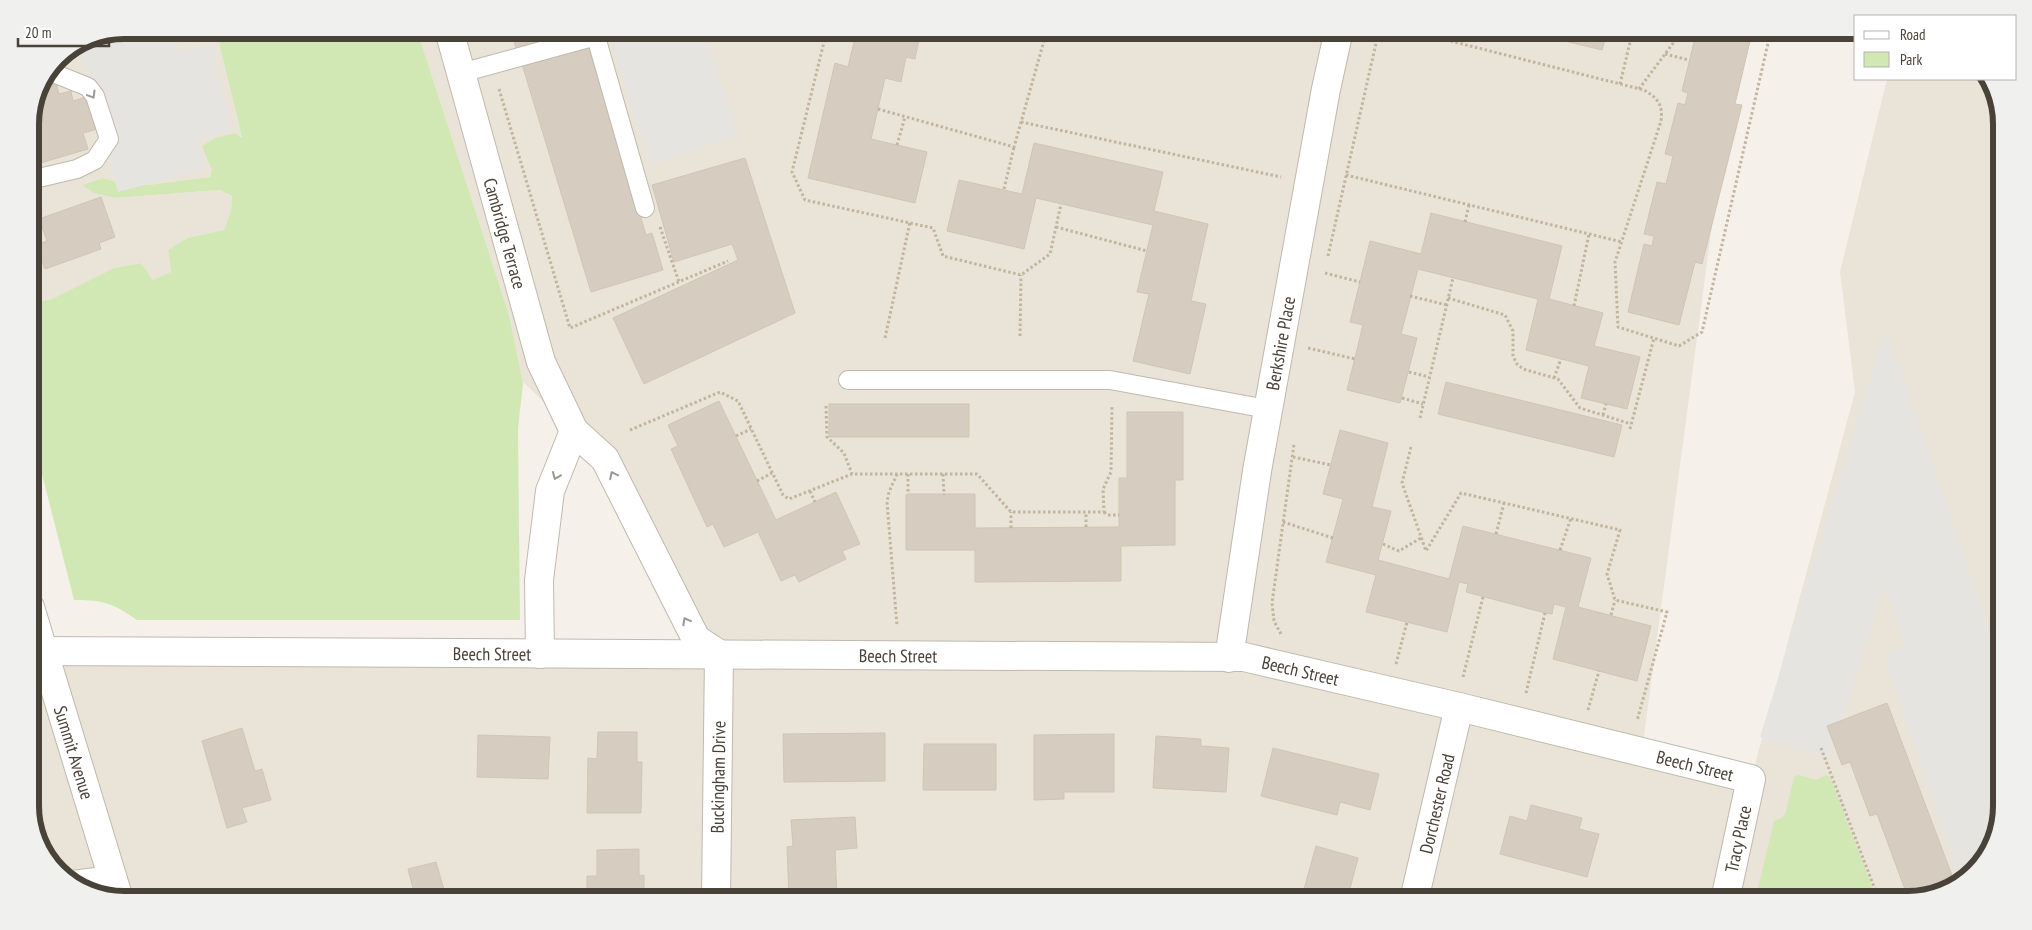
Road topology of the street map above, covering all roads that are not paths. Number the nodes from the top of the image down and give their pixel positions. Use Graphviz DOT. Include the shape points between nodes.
graph roads {
  1 [pos="452,39"];
  2 [pos="575,39"];
  3 [pos="597,39"];
  4 [pos="1337,39"];
  5 [pos="461,73"];
  6 [pos="55,74"];
  7 [pos="39,178"];
  8 [pos="645,208"];
  9 [pos="848,380"];
  10 [pos="1267,409"];
  11 [pos="574,432"];
  12 [pos="39,651"];
  13 [pos="540,654"];
  14 [pos="719,654"];
  15 [pos="39,657"];
  16 [pos="1229,658"];
  17 [pos="1459,707"];
  18 [pos="1751,779"];
  19 [pos="85,882"];
  20 [pos="115,887"];
  21 [pos="716,891"];
  22 [pos="1416,891"];
  23 [pos="1727,891"];
  1 -- 5 [label="street, Cambridge Terrace"];
  2 -- 5 [label="lane"];
  3 -- 8 [label="lane"];
  4 -- 10 [label="street, Berkshire Place"];
  5 -- 11 [label="street, Cambridge Terrace" via="541,362"];
  6 -- 7 [label="lane, one-way" via="88,87 95,96 109,139 95,160 77,169"];
  9 -- 10 [label="lane" via="1110,380"];
  10 -- 16 [label="street, Berkshire Place"];
  11 -- 13 [label="street, one-way" via="550,491 538,580"];
  14 -- 11 [label="street, Cambridge Terrace, one-way" via="696,639 605,458"];
  12 -- 13 [label="street, Beech Street"];
  13 -- 14 [label="street, Beech Street"];
  14 -- 16 [label="street, Beech Street"];
  14 -- 21 [label="street, Buckingham Drive"];
  15 -- 20 [label="street, Summit Avenue"];
  16 -- 17 [label="street, Beech Street" via="1244,658"];
  17 -- 18 [label="street, Beech Street"];
  17 -- 22 [label="street, Dorchester Road"];
  18 -- 23 [label="street, Tracy Place"];
  19 -- 20 [label="lane"];
}
